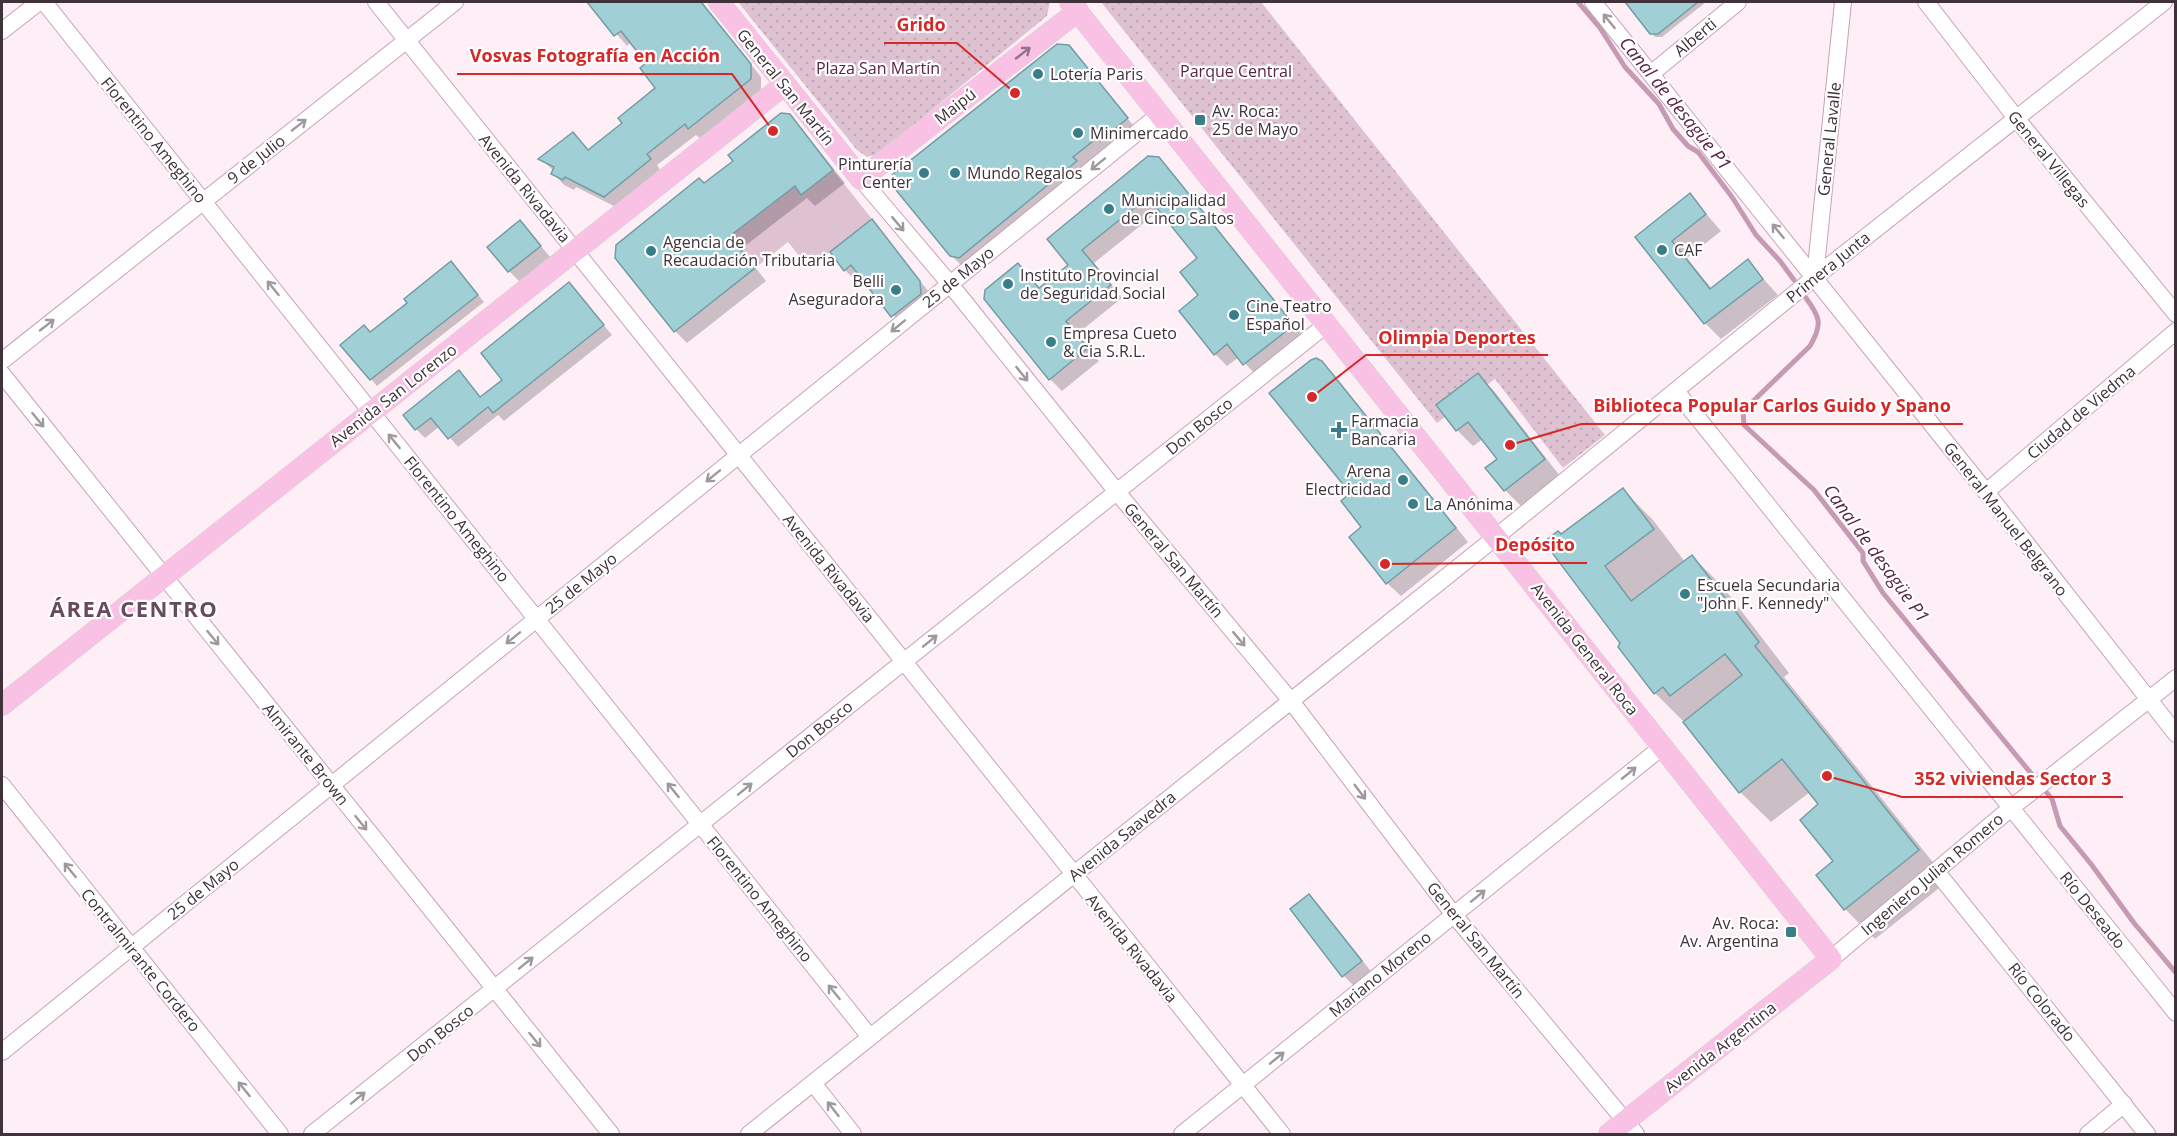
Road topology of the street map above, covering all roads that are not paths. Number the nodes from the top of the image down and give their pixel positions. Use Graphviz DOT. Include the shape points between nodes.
graph roads {
  1 [pos="39,2"];
  2 [pos="44,2"];
  3 [pos="376,2"];
  4 [pos="455,2"];
  5 [pos="719,2"];
  6 [pos="1593,2"];
  7 [pos="1738,2"];
  8 [pos="1843,2"];
  9 [pos="1926,2"];
  10 [pos="2164,2"];
  11 [pos="1074,6"];
  12 [pos="2,31"];
  13 [pos="407,40"];
  14 [pos="1652,73"];
  15 [pos="784,85"];
  16 [pos="1160,114"];
  17 [pos="2016,118"];
  18 [pos="861,179"];
  19 [pos="203,201"];
  20 [pos="575,251"];
  21 [pos="1815,277"];
  22 [pos="950,284"];
  23 [pos="2175,314"];
  24 [pos="1327,324"];
  25 [pos="2175,331"];
  26 [pos="2,361"];
  27 [pos="2,374"];
  28 [pos="1676,391"];
  29 [pos="371,412"];
  30 [pos="739,455"];
  31 [pos="1117,492"];
  32 [pos="1986,492"];
  33 [pos="1496,537"];
  34 [pos="164,577"];
  35 [pos="536,619"];
  36 [pos="904,662"];
  37 [pos="2175,678"];
  38 [pos="2148,700"];
  39 [pos="1291,701"];
  40 [pos="2,705"];
  41 [pos="2175,734"];
  42 [pos="1662,747"];
  43 [pos="2,785"];
  44 [pos="331,785"];
  45 [pos="2011,808"];
  46 [pos="700,824"];
  47 [pos="1936,871"];
  48 [pos="1074,875"];
  49 [pos="1454,915"];
  50 [pos="131,947"];
  51 [pos="1831,959"];
  52 [pos="494,989"];
  53 [pos="2175,1013"];
  54 [pos="870,1037"];
  55 [pos="2,1052"];
  56 [pos="813,1083"];
  57 [pos="1243,1086"];
  58 [pos="2124,1104"];
  59 [pos="1631,1128"];
  60 [pos="280,1134"];
  61 [pos="312,1134"];
  62 [pos="611,1134"];
  63 [pos="749,1134"];
  64 [pos="853,1134"];
  65 [pos="1182,1134"];
  66 [pos="1282,1134"];
  67 [pos="1609,1134"];
  68 [pos="2088,1134"];
  69 [pos="2147,1134"];
  1 -- 12 [label="street"];
  2 -- 19 [label="street, Florentino Ameghino"];
  3 -- 13 [label="street, Avenida Rivadavia"];
  4 -- 13 [label="street, 9 de Julio"];
  5 -- 15 [label="main road, General San Martín"];
  14 -- 6 [label="street, General Manuel Belgrano, one-way"];
  7 -- 14 [label="street, Alberti"];
  8 -- 21 [label="street, General Lavalle"];
  9 -- 17 [label="street, General Villegas"];
  10 -- 17 [label="street, Primera Junta"];
  11 -- 16 [label="main road, Avenida General Roca"];
  18 -- 11 [label="main road, Maipú, one-way"];
  19 -- 13 [label="street, 9 de Julio, one-way"];
  13 -- 20 [label="street, Avenida Rivadavia"];
  21 -- 14 [label="street, General Manuel Belgrano, one-way"];
  15 -- 18 [label="main road, General San Martín"];
  15 -- 20 [label="main road, Avenida San Lorenzo"];
  16 -- 22 [label="street, 25 de Mayo, one-way"];
  16 -- 24 [label="main road, Avenida General Roca"];
  17 -- 21 [label="street, Primera Junta"];
  17 -- 23 [label="street, General Villegas"];
  18 -- 22 [label="street, General San Martín, one-way"];
  26 -- 19 [label="street, 9 de Julio, one-way"];
  29 -- 19 [label="street, Florentino Ameghino, one-way"];
  20 -- 29 [label="main road, Avenida San Lorenzo"];
  20 -- 30 [label="street, Avenida Rivadavia"];
  21 -- 28 [label="street, Primera Junta"];
  21 -- 32 [label="street, General Manuel Belgrano"];
  22 -- 30 [label="street, 25 de Mayo, one-way"];
  22 -- 31 [label="street, General San Martín, one-way"];
  24 -- 31 [label="street, Don Bosco"];
  24 -- 33 [label="main road, Avenida General Roca"];
  25 -- 32 [label="street, Ciudad de Viedma"];
  27 -- 34 [label="street, Almirante Brown, one-way"];
  28 -- 33 [label="street, Primera Junta"];
  28 -- 45 [label="street, Río Deseado"];
  29 -- 34 [label="main road, Avenida San Lorenzo"];
  35 -- 29 [label="street, Florentino Ameghino, one-way"];
  30 -- 35 [label="street, 25 de Mayo, one-way"];
  30 -- 36 [label="street, Avenida Rivadavia"];
  36 -- 31 [label="street, Don Bosco, one-way"];
  31 -- 39 [label="street, General San Martín, one-way"];
  32 -- 38 [label="street, General Manuel Belgrano"];
  33 -- 39 [label="street, Avenida Saavedra"];
  33 -- 42 [label="main road, Avenida General Roca"];
  34 -- 40 [label="main road, Avenida San Lorenzo"];
  34 -- 44 [label="street, Almirante Brown, one-way"];
  35 -- 44 [label="street, 25 de Mayo, one-way"];
  46 -- 35 [label="street, Florentino Ameghino, one-way"];
  46 -- 36 [label="street, Don Bosco, one-way"];
  36 -- 48 [label="street, Avenida Rivadavia"];
  37 -- 38 [label="street, Ingeniero Julian Romero"];
  38 -- 41 [label="street, General Manuel Belgrano"];
  38 -- 45 [label="street, Ingeniero Julian Romero"];
  39 -- 48 [label="street, Avenida Saavedra"];
  39 -- 49 [label="street, General San Martín, one-way"];
  49 -- 42 [label="street, Mariano Moreno, one-way"];
  42 -- 51 [label="main road, Avenida General Roca"];
  50 -- 43 [label="street, Contralmirante Cordero, one-way"];
  44 -- 50 [label="street, 25 de Mayo"];
  44 -- 52 [label="street, Almirante Brown, one-way"];
  45 -- 47 [label="street, Ingeniero Julian Romero"];
  45 -- 53 [label="street, Río Deseado"];
  52 -- 46 [label="street, Don Bosco, one-way"];
  54 -- 46 [label="street, Florentino Ameghino, one-way"];
  47 -- 51 [label="street, Ingeniero Julian Romero"];
  47 -- 58 [label="street, Río Colorado"];
  48 -- 54 [label="street, Avenida Saavedra"];
  48 -- 57 [label="street, Avenida Rivadavia"];
  57 -- 49 [label="street, Mariano Moreno, one-way"];
  49 -- 59 [label="street, General San Martín"];
  50 -- 55 [label="street, 25 de Mayo"];
  60 -- 50 [label="street, Contralmirante Cordero, one-way"];
  51 -- 59 [label="main road, Avenida Argentina"];
  61 -- 52 [label="street, Don Bosco, one-way"];
  52 -- 62 [label="street, Almirante Brown, one-way"];
  54 -- 56 [label="street, Avenida Saavedra"];
  56 -- 63 [label="street, Avenida Saavedra"];
  64 -- 56 [label="street, one-way"];
  57 -- 65 [label="street, Mariano Moreno"];
  57 -- 66 [label="street, Avenida Rivadavia"];
  58 -- 68 [label="street"];
  58 -- 69 [label="street, Río Colorado"];
  59 -- 67 [label="main road, Avenida Argentina"];
}
